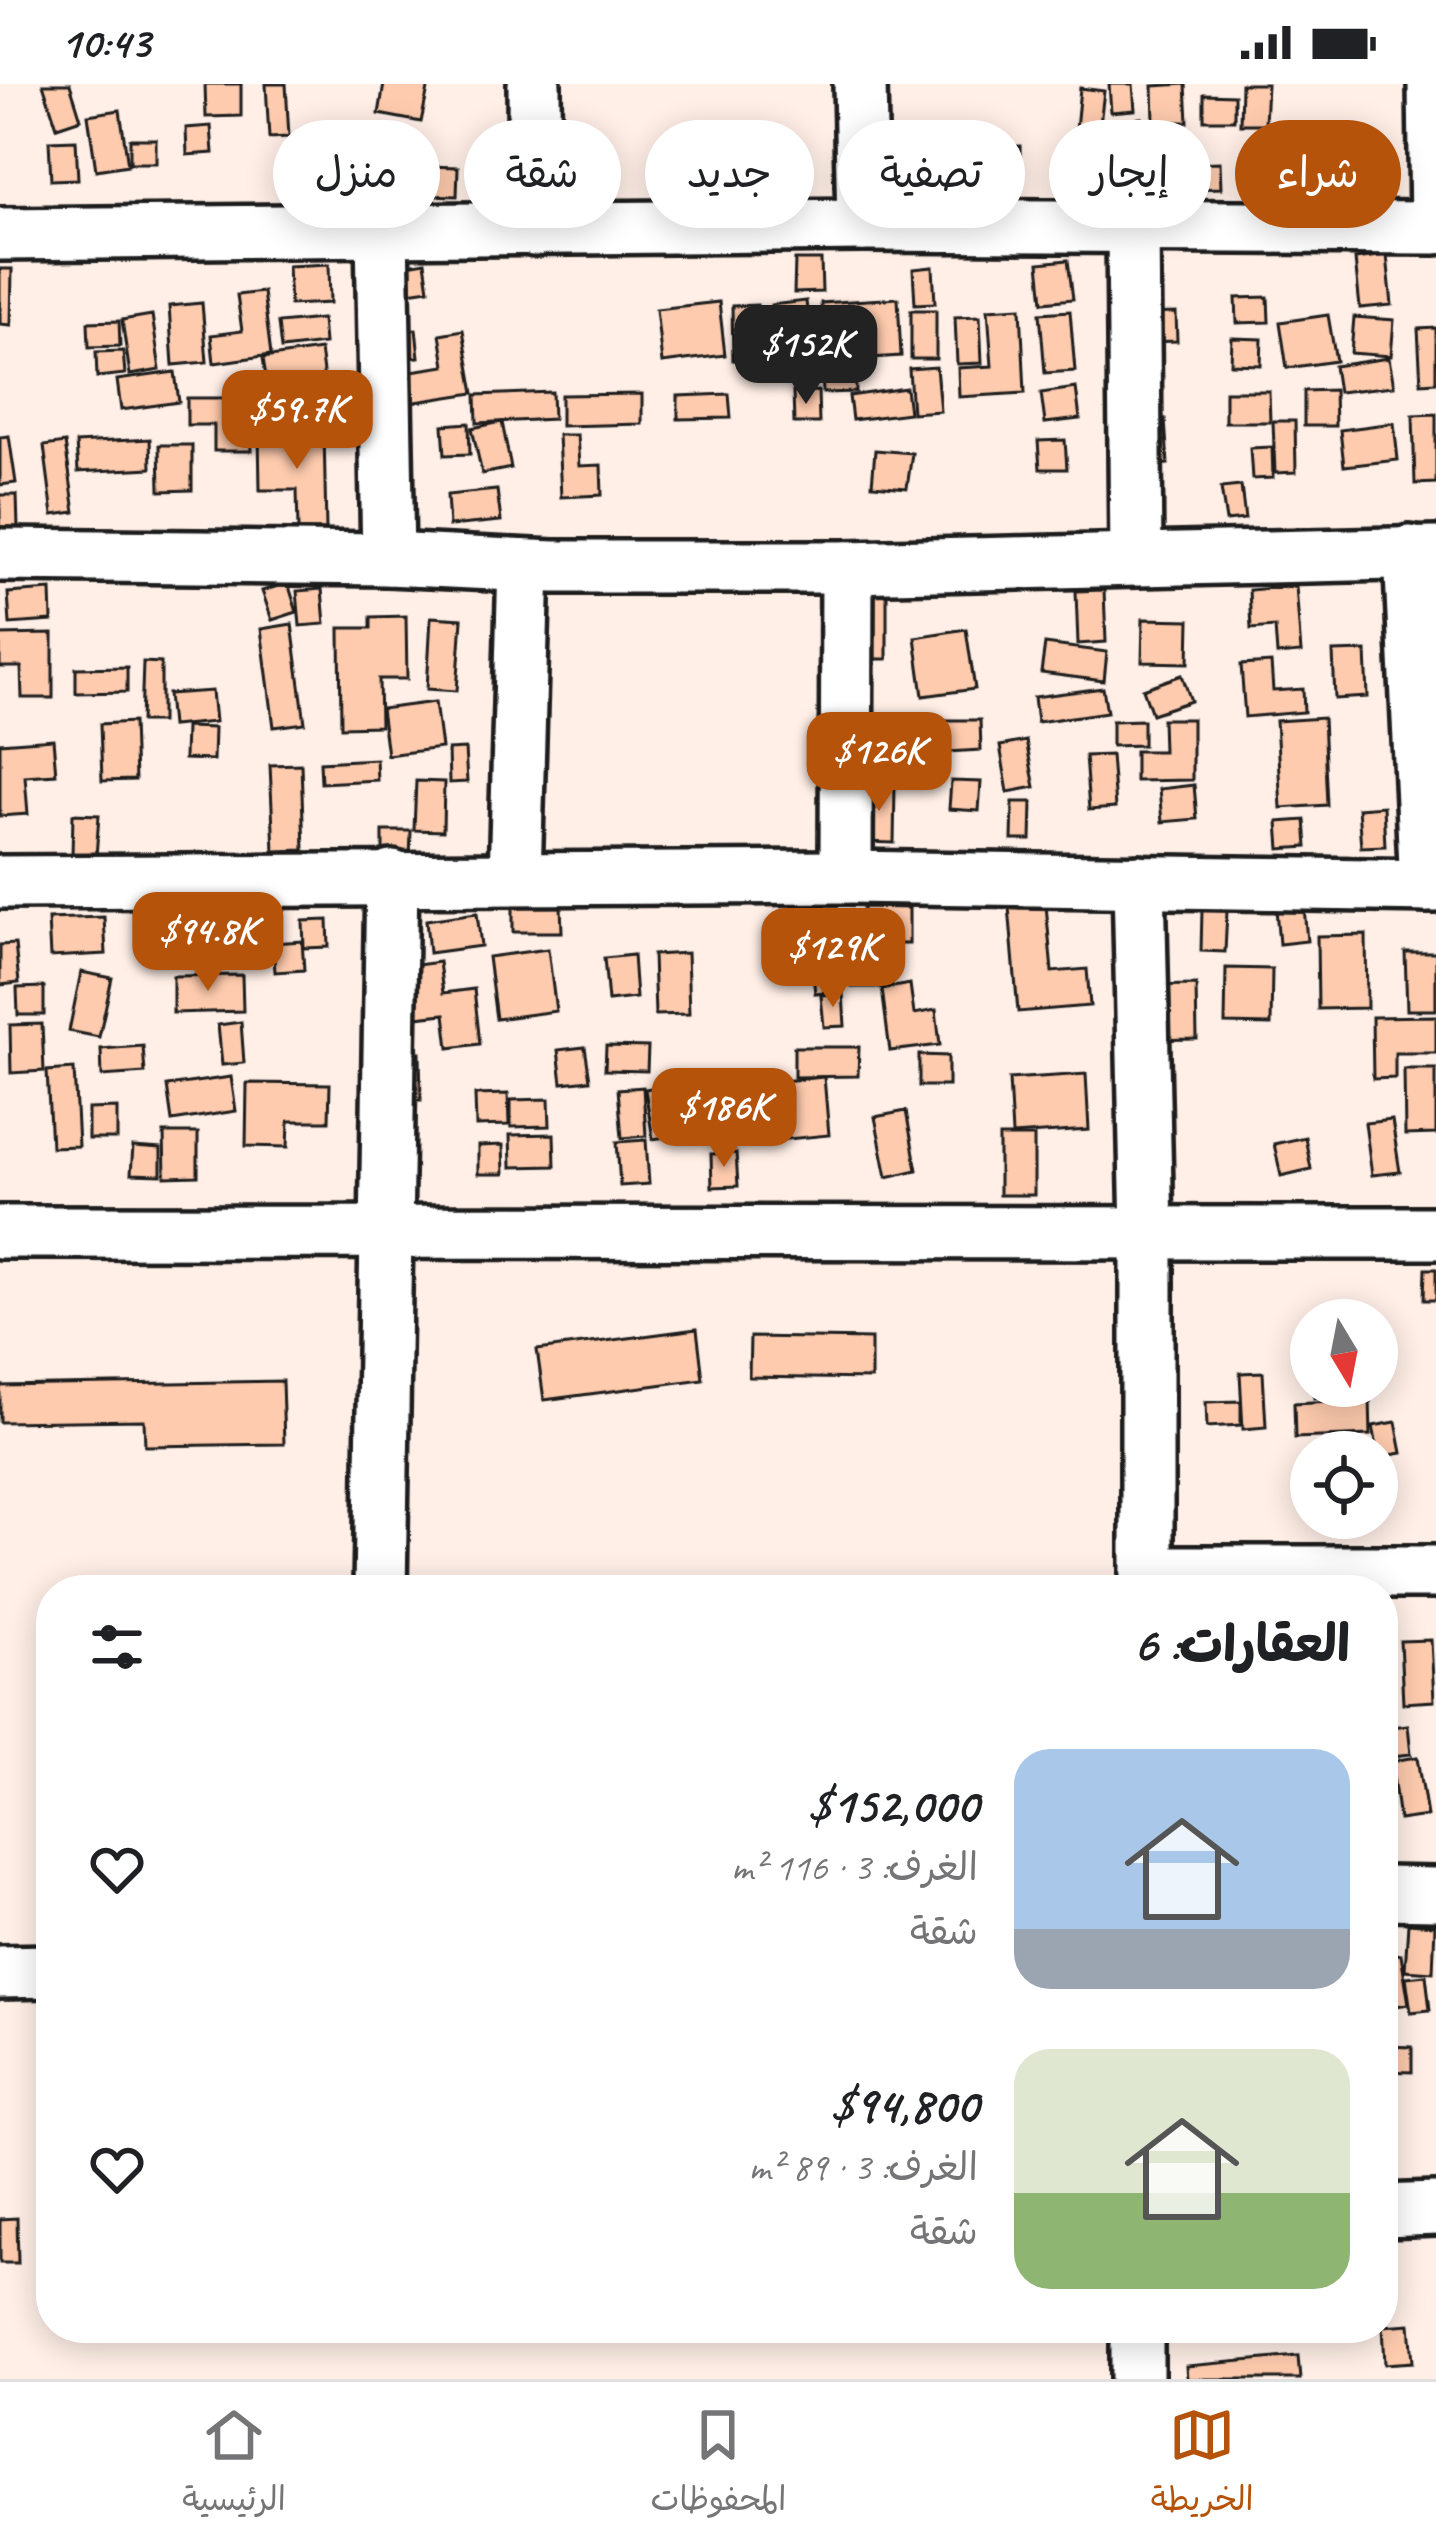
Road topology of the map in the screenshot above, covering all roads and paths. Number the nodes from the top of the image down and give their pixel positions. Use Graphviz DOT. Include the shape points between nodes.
graph roads {
  1 [pos="534,84"];
  2 [pos="860,84"];
  3 [pos="1434,84"];
  4 [pos="861,120"];
  5 [pos="838,226"];
  6 [pos="1211,226"];
  7 [pos="1436,226"];
  8 [pos="1133,228"];
  9 [pos="535,230"];
  10 [pos="382,232"];
  11 [pos="0,234"];
  12 [pos="1423,552"];
  13 [pos="0,555"];
  14 [pos="388,559"];
  15 [pos="1136,560"];
  16 [pos="524,566"];
  17 [pos="847,567"];
  18 [pos="392,877"];
  19 [pos="515,877"];
  20 [pos="845,877"];
  21 [pos="1139,881"];
  22 [pos="0,882"];
  23 [pos="1431,886"];
  24 [pos="385,1231"];
  25 [pos="0,1232"];
  26 [pos="1148,1232"];
  27 [pos="1436,1234"];
  28 [pos="1436,1572"];
  29 [pos="380,1575"];
  30 [pos="1147,1575"];
  31 [pos="1340,1575"];
  32 [pos="1398,1893"];
  33 [pos="1436,1894"];
  34 [pos="36,1971"];
  35 [pos="0,1972"];
  36 [pos="1436,2209"];
  37 [pos="1398,2210"];
  38 [pos="1137,2343"];
  39 [pos="1136,2379"];
  1 -- 9 [label="street"];
  2 -- 4 [label="street"];
  3 -- 7 [label="street"];
  5 -- 9 [label="street"];
  6 -- 7 [label="street"];
  8 -- 15 [label="street"];
  9 -- 10 [label="street"];
  10 -- 11 [label="street"];
  10 -- 14 [label="street"];
  12 -- 15 [label="street"];
  12 -- 23 [label="street"];
  13 -- 14 [label="street"];
  14 -- 16 [label="street"];
  15 -- 17 [label="street"];
  16 -- 17 [label="street"];
  16 -- 19 [label="street"];
  17 -- 20 [label="street"];
  18 -- 19 [label="street"];
  18 -- 22 [label="street"];
  18 -- 24 [label="street"];
  19 -- 20 [label="street"];
  20 -- 21 [label="street"];
  21 -- 23 [label="street"];
  21 -- 26 [label="street"];
  24 -- 25 [label="street"];
  24 -- 26 [label="street"];
  24 -- 29 [label="street"];
  26 -- 27 [label="street"];
  26 -- 30 [label="street"];
  28 -- 31 [label="street"];
  32 -- 33 [label="street"];
  34 -- 35 [label="street"];
  36 -- 37 [label="street"];
  38 -- 39 [label="street"];
}
